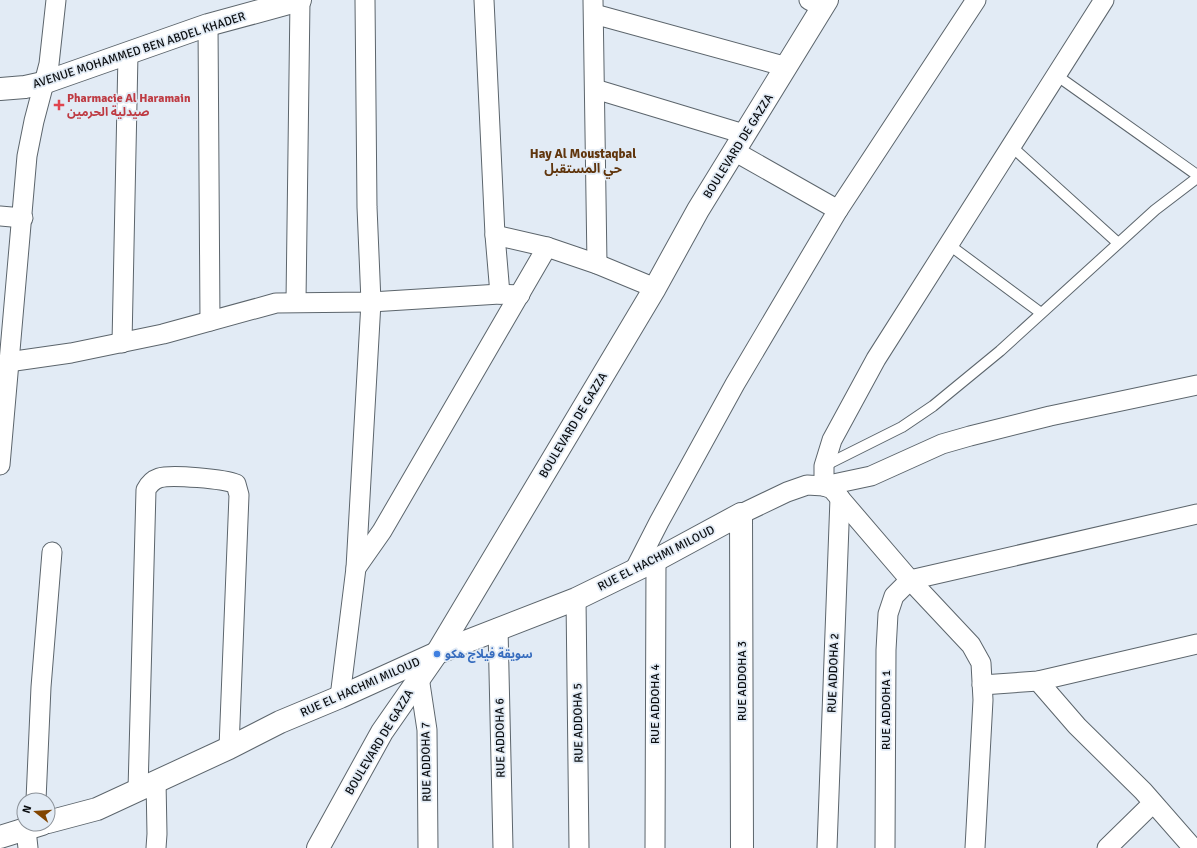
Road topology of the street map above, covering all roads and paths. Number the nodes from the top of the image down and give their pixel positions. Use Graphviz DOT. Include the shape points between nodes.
graph roads {
  1 [pos="56,0"];
  2 [pos="300,0"];
  3 [pos="365,0"];
  4 [pos="484,0"];
  5 [pos="976,0"];
  6 [pos="1104,0"];
  7 [pos="819,2"];
  8 [pos="594,7"];
  9 [pos="208,25"];
  10 [pos="128,54"];
  11 [pos="787,67"];
  12 [pos="1056,75"];
  13 [pos="43,83"];
  14 [pos="0,89"];
  15 [pos="595,89"];
  16 [pos="739,143"];
  17 [pos="1011,146"];
  18 [pos="1197,176"];
  19 [pos="838,210"];
  20 [pos="0,216"];
  21 [pos="23,218"];
  22 [pos="495,235"];
  23 [pos="1118,243"];
  24 [pos="948,244"];
  25 [pos="547,247"];
  26 [pos="597,264"];
  27 [pos="655,288"];
  28 [pos="500,294"];
  29 [pos="520,295"];
  30 [pos="296,301"];
  31 [pos="371,302"];
  32 [pos="1041,313"];
  33 [pos="210,321"];
  34 [pos="122,343"];
  35 [pos="8,362"];
  36 [pos="1197,385"];
  37 [pos="0,465"];
  38 [pos="824,466"];
  39 [pos="824,486"];
  40 [pos="840,498"];
  41 [pos="741,514"];
  42 [pos="1197,514"];
  43 [pos="52,552"];
  44 [pos="656,560"];
  45 [pos="356,568"];
  46 [pos="635,569"];
  47 [pos="910,580"];
  48 [pos="576,599"];
  49 [pos="498,628"];
  50 [pos="1197,644"];
  51 [pos="437,653"];
  52 [pos="419,677"];
  53 [pos="1038,681"];
  54 [pos="982,685"];
  55 [pos="340,697"];
  56 [pos="229,748"];
  57 [pos="147,786"];
  58 [pos="36,792"];
  59 [pos="1154,803"];
  60 [pos="56,822"];
  61 [pos="22,832"];
  62 [pos="0,837"];
  63 [pos="156,848"];
  64 [pos="318,848"];
  65 [pos="428,848"];
  66 [pos="503,848"];
  67 [pos="579,848"];
  68 [pos="655,848"];
  69 [pos="742,848"];
  70 [pos="827,848"];
  71 [pos="885,848"];
  72 [pos="976,848"];
  73 [pos="1107,848"];
  74 [pos="1193,848"];
  1 -- 13 [label="street" via="49,64"];
  2 -- 9 [label="street, AVENUE MOHAMMED BEN ABDEL KHADER"];
  2 -- 30 [label="street"];
  3 -- 31 [label="street" via="367,207"];
  4 -- 22 [label="street"];
  5 -- 19 [label="street"];
  6 -- 12 [label="street"];
  7 -- 11 [label="street, BOULEVARD DE GAZZA"];
  8 -- 11 [label="street"];
  8 -- 15 [label="street"];
  9 -- 10 [label="street, AVENUE MOHAMMED BEN ABDEL KHADER"];
  9 -- 33 [label="street"];
  10 -- 13 [label="street, AVENUE MOHAMMED BEN ABDEL KHADER"];
  10 -- 34 [label="street"];
  11 -- 16 [label="street, BOULEVARD DE GAZZA"];
  12 -- 17 [label="street"];
  12 -- 18 [label="lane"];
  13 -- 14 [label="street, AVENUE MOHAMMED BEN ABDEL KHADER"];
  13 -- 21 [label="street" via="27,156"];
  15 -- 16 [label="street"];
  15 -- 26 [label="street"];
  16 -- 19 [label="street"];
  16 -- 27 [label="street, BOULEVARD DE GAZZA"];
  17 -- 23 [label="lane"];
  17 -- 24 [label="street"];
  18 -- 23 [label="lane"];
  19 -- 46 [label="street" via="735,384"];
  20 -- 21 [label="street"];
  21 -- 35 [label="street"];
  22 -- 25 [label="street"];
  22 -- 28 [label="street"];
  23 -- 32 [label="lane"];
  24 -- 32 [label="lane"];
  24 -- 38 [label="street" via="848,408 832,440"];
  25 -- 26 [label="street"];
  25 -- 29 [label="street"];
  26 -- 27 [label="street"];
  27 -- 51 [label="street, BOULEVARD DE GAZZA"];
  28 -- 29 [label="street"];
  28 -- 31 [label="street"];
  29 -- 45 [label="street" via="382,531"];
  30 -- 31 [label="street"];
  30 -- 33 [label="street" via="270,304"];
  31 -- 45 [label="street"];
  32 -- 38 [label="lane" via="1000,351 902,428"];
  33 -- 34 [label="street"];
  34 -- 35 [label="street"];
  35 -- 37 [label="street"];
  36 -- 39 [label="street, RUE EL HACHMI MILOUD" via="970,436 942,444 872,476"];
  38 -- 39 [label="street"];
  39 -- 40 [label="street"];
  39 -- 41 [label="street, RUE EL HACHMI MILOUD" via="808,485 787,492"];
  40 -- 47 [label="street"];
  40 -- 70 [label="street, RUE ADDOHA 2"];
  41 -- 44 [label="street, RUE EL HACHMI MILOUD"];
  41 -- 69 [label="street, RUE ADDOHA 3"];
  42 -- 47 [label="street"];
  43 -- 58 [label="street"];
  44 -- 46 [label="street, RUE EL HACHMI MILOUD"];
  44 -- 68 [label="street, RUE ADDOHA 4"];
  45 -- 55 [label="street"];
  46 -- 48 [label="street, RUE EL HACHMI MILOUD"];
  47 -- 54 [label="street" via="970,645 981,663"];
  47 -- 71 [label="street, RUE ADDOHA 1" via="894,596 888,614"];
  48 -- 49 [label="street, RUE EL HACHMI MILOUD"];
  48 -- 67 [label="street, RUE ADDOHA 5"];
  49 -- 51 [label="street, RUE EL HACHMI MILOUD"];
  49 -- 66 [label="street, RUE ADDOHA 6"];
  50 -- 53 [label="street"];
  51 -- 52 [label="street, BOULEVARD DE GAZZA"];
  51 -- 55 [label="street, RUE EL HACHMI MILOUD"];
  52 -- 64 [label="street, BOULEVARD DE GAZZA" via="382,732"];
  52 -- 65 [label="street, RUE ADDOHA 7" via="427,730"];
  53 -- 54 [label="street"];
  53 -- 59 [label="street" via="1077,726"];
  54 -- 72 [label="street"];
  55 -- 56 [label="street, RUE EL HACHMI MILOUD" via="280,722"];
  56 -- 57 [label="street, RUE EL HACHMI MILOUD"];
  56 -- 57 [label="street" via="239,494 236,484 226,480 161,477 146,490"];
  57 -- 60 [label="street, RUE EL HACHMI MILOUD" via="97,808"];
  57 -- 63 [label="street" via="157,834"];
  59 -- 73 [label="street"];
  59 -- 74 [label="street"];
  61 -- 62 [label="street, RUE EL HACHMI MILOUD"];
}
